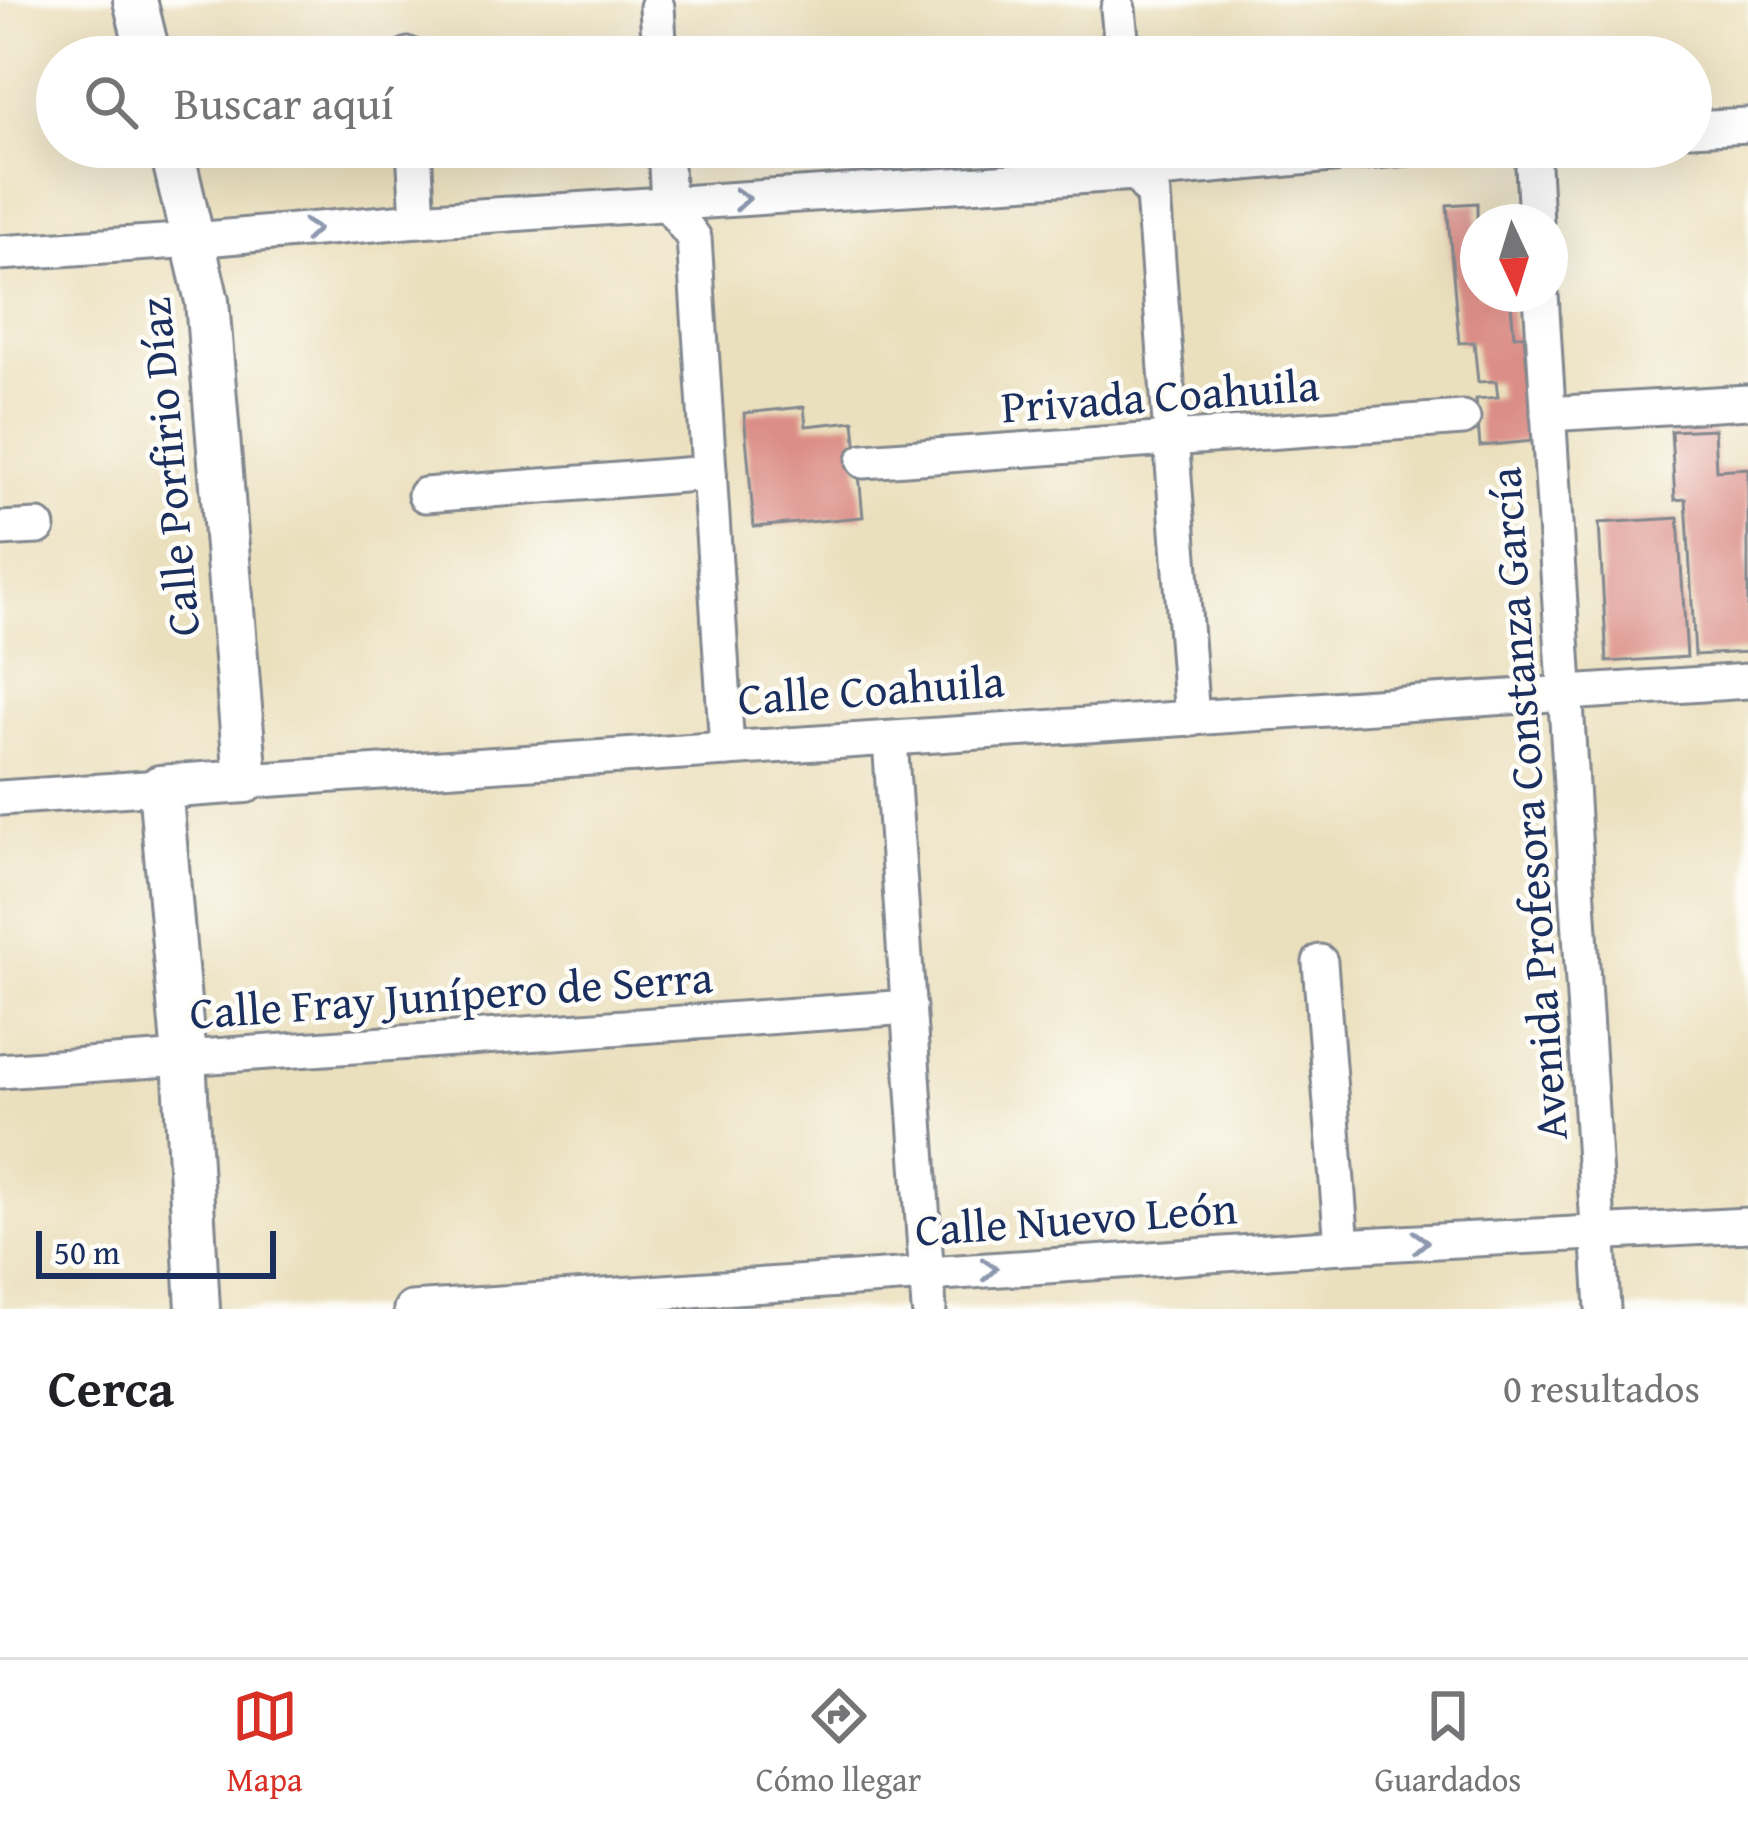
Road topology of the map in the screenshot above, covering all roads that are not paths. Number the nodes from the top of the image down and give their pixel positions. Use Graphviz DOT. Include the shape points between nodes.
graph roads {
  1 [pos="135,0"];
  2 [pos="657,8"];
  3 [pos="1118,10"];
  4 [pos="144,36"];
  5 [pos="658,36"];
  6 [pos="1121,36"];
  7 [pos="1748,125"];
  8 [pos="1712,127"];
  9 [pos="176,168"];
  10 [pos="415,168"];
  11 [pos="666,168"];
  12 [pos="1049,168"];
  13 [pos="1138,168"];
  14 [pos="1533,168"];
  15 [pos="668,204"];
  16 [pos="1535,204"];
  17 [pos="418,220"];
  18 [pos="194,240"];
  19 [pos="0,253"];
  20 [pos="1541,312"];
  21 [pos="1748,402"];
  22 [pos="1548,414"];
  23 [pos="1463,418"];
  24 [pos="1172,438"];
  25 [pos="864,461"];
  26 [pos="709,473"];
  27 [pos="425,495"];
  28 [pos="38,526"];
  29 [pos="0,529"];
  30 [pos="1748,681"];
  31 [pos="1563,694"];
  32 [pos="1192,719"];
  33 [pos="890,740"];
  34 [pos="727,749"];
  35 [pos="246,782"];
  36 [pos="160,788"];
  37 [pos="0,798"];
  38 [pos="1320,962"];
  39 [pos="909,1007"];
  40 [pos="184,1058"];
  41 [pos="0,1071"];
  42 [pos="1748,1225"];
  43 [pos="1599,1234"];
  44 [pos="1342,1246"];
  45 [pos="927,1273"];
  46 [pos="198,1309"];
  47 [pos="411,1309"];
  48 [pos="929,1309"];
  49 [pos="1603,1309"];
  1 -- 4 [label="street"];
  2 -- 5 [label="street"];
  3 -- 6 [label="street"];
  7 -- 8 [label="street"];
  9 -- 18 [label="street, Calle Porfirio Díaz"];
  10 -- 17 [label="street"];
  11 -- 15 [label="street"];
  15 -- 12 [label="street, one-way"];
  13 -- 24 [label="street" via="1153,194"];
  14 -- 16 [label="street"];
  15 -- 17 [label="street"];
  15 -- 26 [label="street" via="694,238"];
  18 -- 17 [label="street, one-way"];
  18 -- 19 [label="street"];
  18 -- 35 [label="street, Calle Porfirio Díaz" via="207,301"];
  20 -- 22 [label="street, Avenida Profesora Constanza García"];
  21 -- 22 [label="street"];
  22 -- 31 [label="street, Avenida Profesora Constanza García"];
  23 -- 24 [label="street, Privada Coahuila"];
  24 -- 25 [label="street, Privada Coahuila"];
  24 -- 32 [label="street"];
  26 -- 27 [label="street"];
  26 -- 34 [label="street"];
  28 -- 29 [label="street"];
  30 -- 31 [label="street, Calle Coahuila"];
  31 -- 32 [label="street, Calle Coahuila"];
  31 -- 43 [label="street, Avenida Profesora Constanza García"];
  32 -- 33 [label="street, Calle Coahuila"];
  33 -- 34 [label="street, Calle Coahuila"];
  33 -- 39 [label="street"];
  34 -- 35 [label="street, Calle Coahuila"];
  35 -- 36 [label="street, Calle Coahuila"];
  36 -- 37 [label="street, Calle Coahuila"];
  36 -- 40 [label="street"];
  38 -- 44 [label="street"];
  39 -- 40 [label="street, Calle Fray Junípero de Serra"];
  39 -- 45 [label="street"];
  40 -- 41 [label="street, Calle Fray Junípero de Serra"];
  40 -- 46 [label="street"];
  42 -- 43 [label="street, Calle Nuevo León"];
  44 -- 43 [label="street, Calle Nuevo León, one-way"];
  43 -- 49 [label="street, Avenida Profesora Constanza García"];
  45 -- 44 [label="street, Calle Nuevo León, one-way"];
  45 -- 47 [label="street, Calle Nuevo León"];
  45 -- 48 [label="street"];
}
